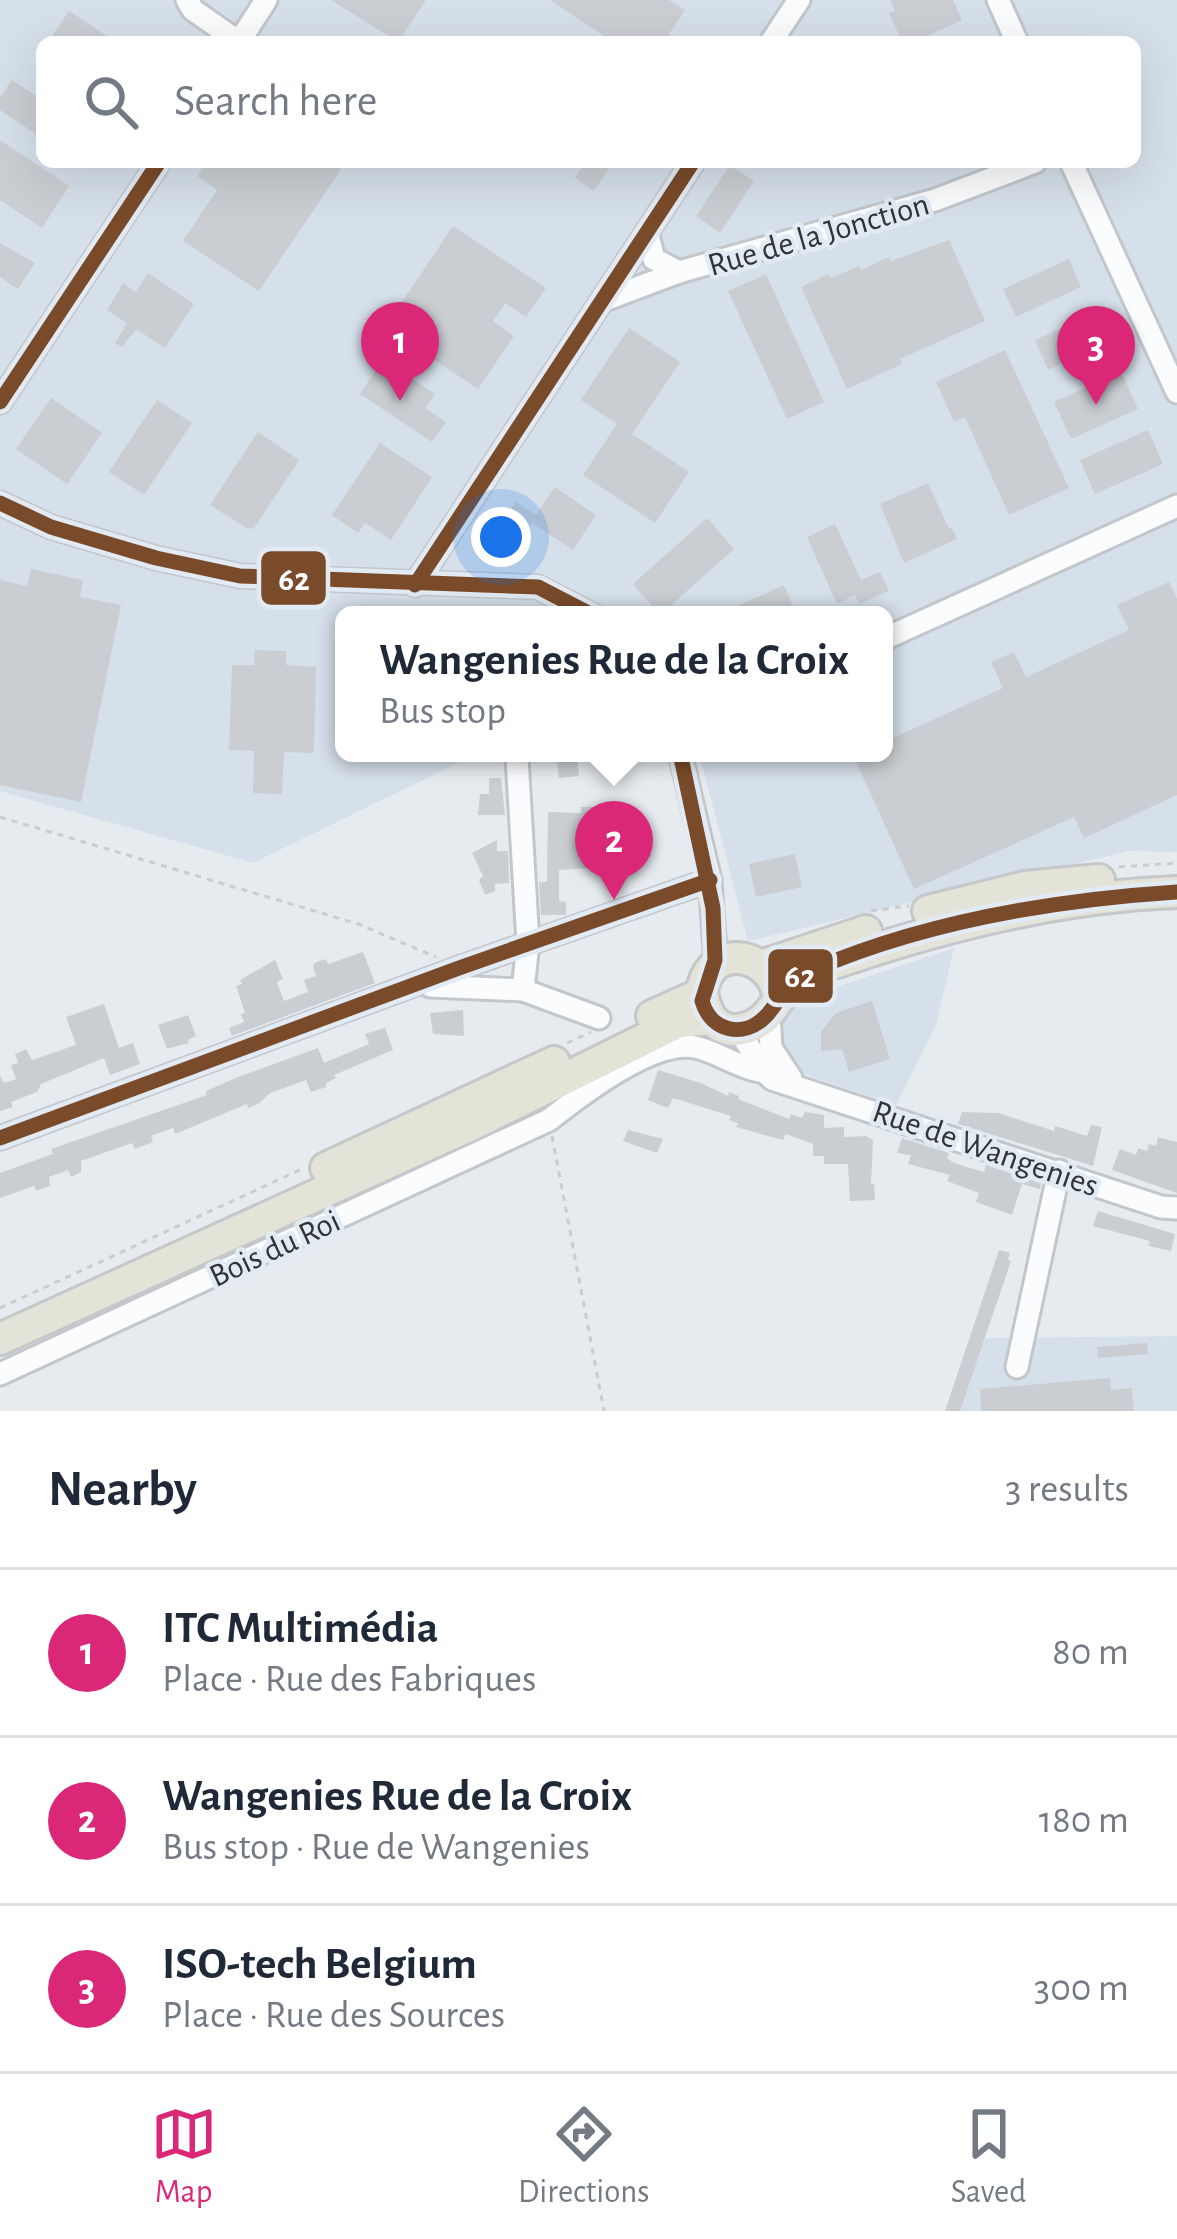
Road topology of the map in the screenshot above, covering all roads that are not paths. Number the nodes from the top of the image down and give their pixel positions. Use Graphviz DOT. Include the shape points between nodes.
graph roads {
  1 [pos="187,0"];
  2 [pos="266,0"];
  3 [pos="799,0"];
  4 [pos="998,0"];
  5 [pos="230,36"];
  6 [pos="242,36"];
  7 [pos="775,36"];
  8 [pos="1014,36"];
  9 [pos="155,168"];
  10 [pos="689,168"];
  11 [pos="1020,168"];
  12 [pos="1074,168"];
  13 [pos="647,232"];
  14 [pos="680,272"];
  15 [pos="601,302"];
  16 [pos="1177,392"];
  17 [pos="0,401"];
  18 [pos="0,502"];
  19 [pos="1177,506"];
  20 [pos="415,585"];
  21 [pos="575,606"];
  22 [pos="893,635"];
  23 [pos="517,762"];
  24 [pos="682,762"];
  25 [pos="1177,874"];
  26 [pos="710,880"];
  27 [pos="1177,892"];
  28 [pos="715,914"];
  29 [pos="528,943"];
  30 [pos="755,961"];
  31 [pos="716,965"];
  32 [pos="417,986"];
  33 [pos="523,990"];
  34 [pos="774,1004"];
  35 [pos="716,1015"];
  36 [pos="598,1018"];
  37 [pos="663,1047"];
  38 [pos="781,1075"];
  39 [pos="0,1138"];
  40 [pos="1059,1171"];
  41 [pos="1177,1208"];
  42 [pos="0,1320"];
  43 [pos="0,1339"];
  44 [pos="1017,1367"];
  45 [pos="0,1374"];
  1 -- 5 [label="street"];
  2 -- 6 [label="street"];
  3 -- 7 [label="street"];
  4 -- 8 [label="street"];
  9 -- 17 [label="street"];
  10 -- 13 [label="street"];
  11 -- 14 [label="street, Rue de la Jonction"];
  12 -- 16 [label="street"];
  13 -- 14 [label="street" via="654,259"];
  13 -- 15 [label="street"];
  14 -- 15 [label="street, Rue de la Jonction"];
  15 -- 20 [label="street"];
  18 -- 20 [label="street" via="51,526 240,576"];
  19 -- 22 [label="street"];
  20 -- 21 [label="street" via="538,587"];
  23 -- 29 [label="street"];
  24 -- 26 [label="street"];
  25 -- 30 [label="highway" via="1025,887"];
  26 -- 28 [label="street"];
  26 -- 29 [label="street"];
  27 -- 34 [label="highway" via="934,930 805,973"];
  28 -- 30 [label="street"];
  28 -- 31 [label="street"];
  29 -- 32 [label="street"];
  29 -- 33 [label="street"];
  30 -- 31 [label="highway"];
  30 -- 34 [label="highway" via="776,982"];
  31 -- 35 [label="highway" via="704,980"];
  32 -- 33 [label="street"];
  32 -- 39 [label="street"];
  33 -- 36 [label="street"];
  34 -- 35 [label="highway" via="754,1025"];
  34 -- 38 [label="street" via="771,1045"];
  35 -- 38 [label="street" via="752,1047 754,1063"];
  35 -- 42 [label="highway"];
  35 -- 43 [label="highway" via="679,1022"];
  37 -- 38 [label="street, Rue de Wangenies" via="694,1046"];
  37 -- 45 [label="street, Bois du Roi" via="549,1120"];
  38 -- 40 [label="street, Rue de Wangenies"];
  40 -- 41 [label="street, Rue de Wangenies"];
  40 -- 44 [label="street"];
}
